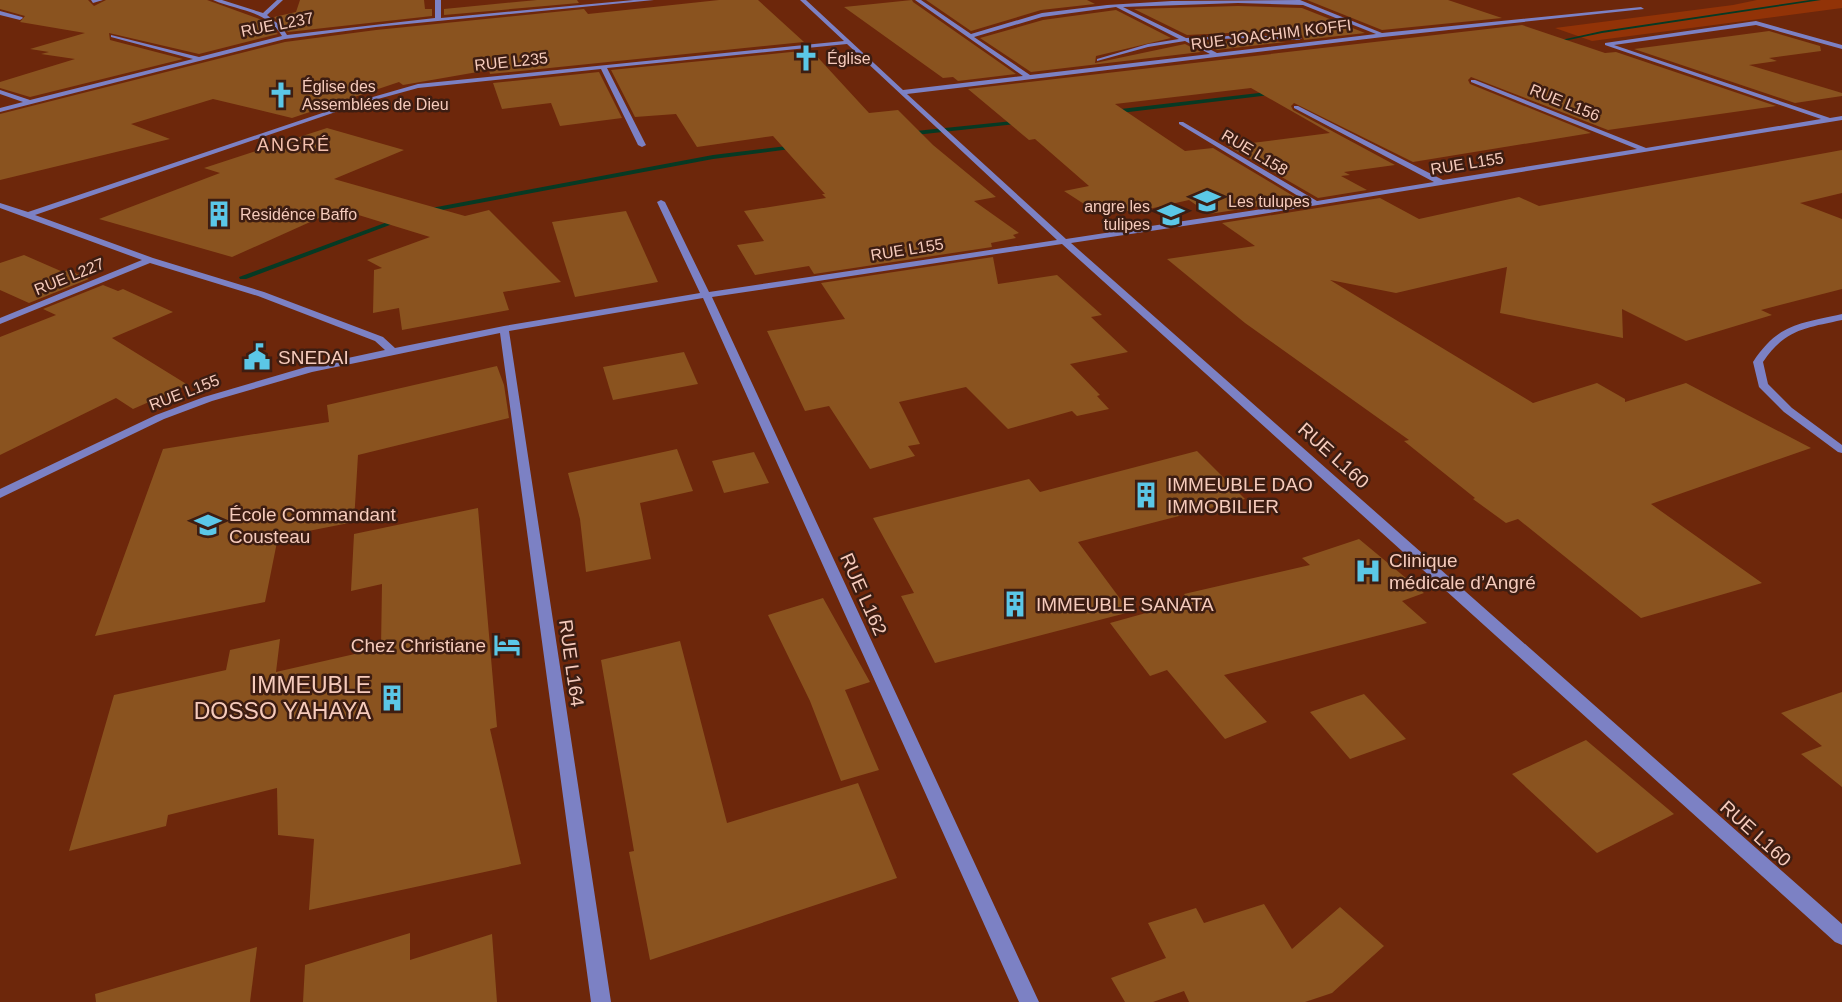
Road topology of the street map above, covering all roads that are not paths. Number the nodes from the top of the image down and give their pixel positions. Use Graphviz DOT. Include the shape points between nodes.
graph roads {
  1 [pos="218,0"];
  2 [pos="280,0"];
  3 [pos="438,0"];
  4 [pos="651,0"];
  5 [pos="803,0"];
  6 [pos="918,0"];
  7 [pos="1106,0"];
  8 [pos="1295,0"];
  9 [pos="595,2"];
  10 [pos="1303,3"];
  11 [pos="1116,5"];
  12 [pos="1641,9"];
  13 [pos="0,13"];
  14 [pos="264,15"];
  15 [pos="20,18"];
  16 [pos="438,19"];
  17 [pos="1383,35"];
  18 [pos="113,36"];
  19 [pos="970,36"];
  20 [pos="285,37"];
  21 [pos="1299,37"];
  22 [pos="1182,38"];
  23 [pos="849,42"];
  24 [pos="1842,47"];
  25 [pos="1215,55"];
  26 [pos="198,58"];
  27 [pos="1099,60"];
  28 [pos="603,66"];
  29 [pos="1027,76"];
  30 [pos="1473,81"];
  31 [pos="0,92"];
  32 [pos="904,92"];
  33 [pos="29,102"];
  34 [pos="1296,107"];
  35 [pos="0,110"];
  36 [pos="1842,118"];
  37 [pos="1830,120"];
  38 [pos="1181,123"];
  39 [pos="1842,124"];
  40 [pos="642,145"];
  41 [pos="1647,150"];
  42 [pos="1442,183"];
  43 [pos="661,202"];
  44 [pos="1315,204"];
  45 [pos="0,205"];
  46 [pos="27,215"];
  47 [pos="1064,241"];
  48 [pos="150,260"];
  49 [pos="706,295"];
  50 [pos="1842,317"];
  51 [pos="0,321"];
  52 [pos="504,329"];
  53 [pos="393,351"];
  54 [pos="1842,450"];
  55 [pos="0,494"];
  56 [pos="1842,936"];
  57 [pos="601,1002"];
  58 [pos="1029,1002"];
  1 -- 14 [label="street"];
  2 -- 14 [label="street"];
  3 -- 16 [label="street"];
  4 -- 9 [label="street, RUE L237"];
  5 -- 23 [label="street, RUE L160"];
  6 -- 19 [label="street"];
  7 -- 11 [label="street"];
  8 -- 10 [label="street"];
  9 -- 16 [label="street, RUE L237"];
  10 -- 11 [label="street"];
  10 -- 17 [label="street"];
  11 -- 19 [label="street" via="1042,15"];
  11 -- 22 [label="street"];
  12 -- 17 [label="street, RUE JOACHIM KOFFI"];
  13 -- 15 [label="street"];
  14 -- 20 [label="street"];
  16 -- 20 [label="street, RUE L237"];
  17 -- 25 [label="street, RUE JOACHIM KOFFI"];
  18 -- 26 [label="street"];
  19 -- 29 [label="street"];
  20 -- 26 [label="street, RUE L237"];
  21 -- 22 [label="street"];
  22 -- 25 [label="street"];
  22 -- 27 [label="street"];
  23 -- 28 [label="street, RUE L235"];
  23 -- 32 [label="street, RUE L160"];
  24 -- 37 [label="street" via="1756,23 1607,44"];
  25 -- 29 [label="street, RUE JOACHIM KOFFI"];
  26 -- 33 [label="street, RUE L237"];
  28 -- 40 [label="street"];
  28 -- 46 [label="street, RUE L235" via="397,91"];
  29 -- 32 [label="street, RUE JOACHIM KOFFI"];
  30 -- 41 [label="street, RUE L156"];
  31 -- 33 [label="street"];
  32 -- 47 [label="street, RUE L160" via="930,121"];
  33 -- 35 [label="street, RUE L237"];
  34 -- 42 [label="street"];
  36 -- 37 [label="street, RUE L155"];
  37 -- 39 [label="street"];
  37 -- 41 [label="street, RUE L155"];
  38 -- 44 [label="street, RUE L158"];
  41 -- 42 [label="street, RUE L155"];
  42 -- 44 [label="street, RUE L155"];
  43 -- 49 [label="street, RUE L162"];
  44 -- 47 [label="street, RUE L155"];
  45 -- 46 [label="street"];
  46 -- 48 [label="street"];
  47 -- 49 [label="street, RUE L155"];
  47 -- 56 [label="street, RUE L160"];
  48 -- 51 [label="street, RUE L227"];
  48 -- 53 [label="street" via="338,323 379,339"];
  49 -- 52 [label="street, RUE L155"];
  49 -- 58 [label="street, RUE L162"];
  50 -- 54 [label="street" via="1783,331 1758,362 1763,385"];
  52 -- 53 [label="street, RUE L155"];
  52 -- 57 [label="street, RUE L164"];
  53 -- 55 [label="street, RUE L155" via="299,372 160,417"];
}
